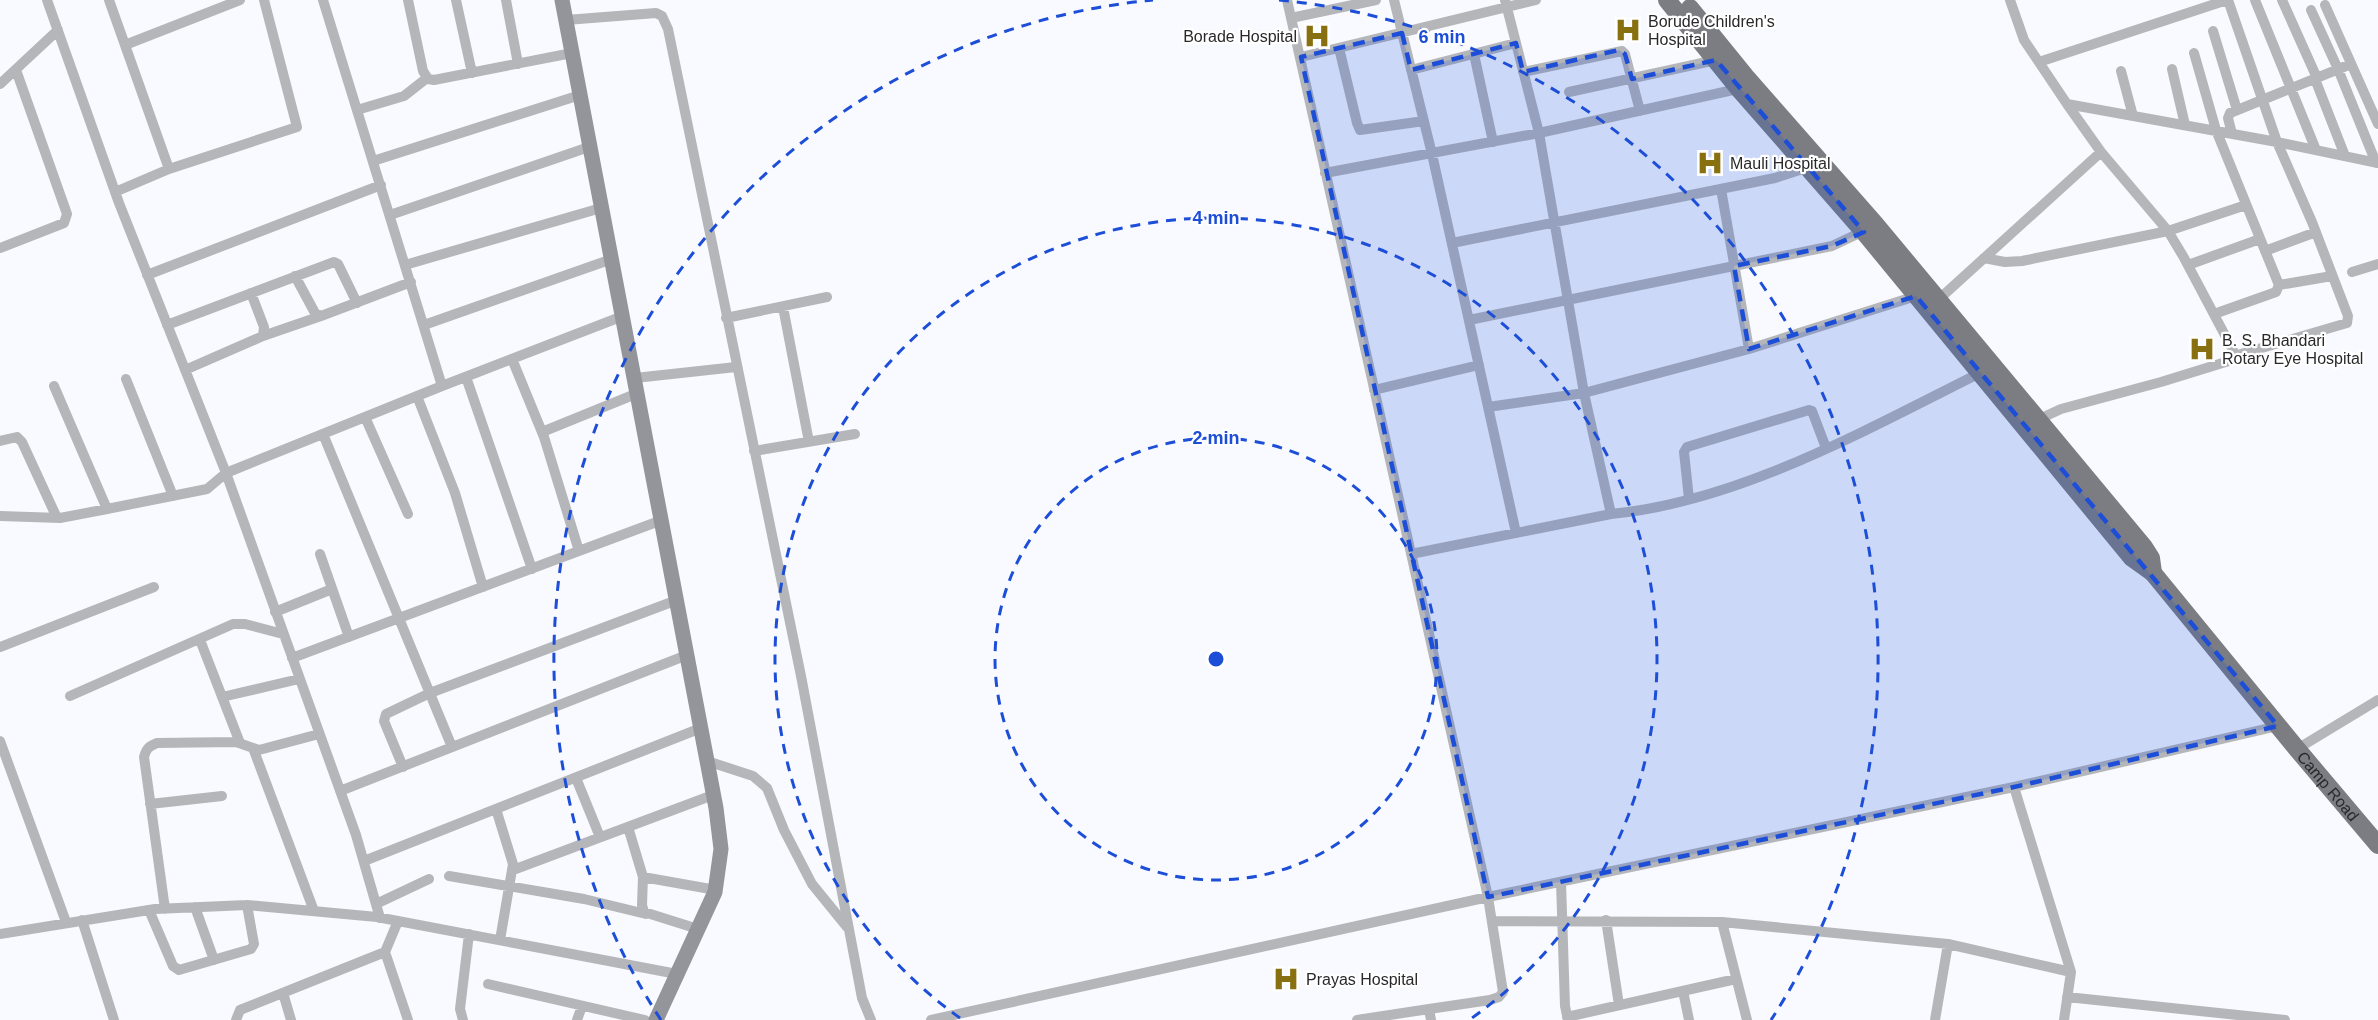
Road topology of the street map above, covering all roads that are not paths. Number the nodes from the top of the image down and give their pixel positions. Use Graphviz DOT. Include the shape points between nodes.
graph roads {
  1 [pos="47,0"];
  2 [pos="108,0"];
  3 [pos="240,0"];
  4 [pos="264,0"];
  5 [pos="323,0"];
  6 [pos="408,0"];
  7 [pos="456,0"];
  8 [pos="506,0"];
  9 [pos="562,0"];
  10 [pos="1287,0"];
  11 [pos="1376,0"];
  12 [pos="1394,0"];
  13 [pos="1536,0"];
  14 [pos="1667,0"];
  15 [pos="1683,0"];
  16 [pos="2010,0"];
  17 [pos="2228,0"];
  18 [pos="2255,0"];
  19 [pos="2282,0"];
  20 [pos="1506,3"];
  21 [pos="2325,5"];
  22 [pos="2311,10"];
  23 [pos="1292,18"];
  24 [pos="566,20"];
  25 [pos="58,30"];
  26 [pos="2212,31"];
  27 [pos="1402,33"];
  28 [pos="1516,43"];
  29 [pos="125,45"];
  30 [pos="1339,48"];
  31 [pos="2194,53"];
  32 [pos="572,54"];
  33 [pos="1474,54"];
  34 [pos="1301,57"];
  35 [pos="1716,60"];
  36 [pos="2039,62"];
  37 [pos="518,64"];
  38 [pos="2351,64"];
  39 [pos="2172,69"];
  40 [pos="2338,69"];
  41 [pos="16,70"];
  42 [pos="1411,70"];
  43 [pos="2121,71"];
  44 [pos="1523,72"];
  45 [pos="472,73"];
  46 [pos="427,78"];
  47 [pos="2316,78"];
  48 [pos="1632,79"];
  49 [pos="0,84"];
  50 [pos="1746,87"];
  51 [pos="2291,89"];
  52 [pos="1569,92"];
  53 [pos="580,96"];
  54 [pos="2263,100"];
  55 [pos="2067,104"];
  56 [pos="357,110"];
  57 [pos="2237,110"];
  58 [pos="2375,110"];
  59 [pos="1640,111"];
  60 [pos="2133,116"];
  61 [pos="1424,122"];
  62 [pos="2378,124"];
  63 [pos="2185,125"];
  64 [pos="2216,130"];
  65 [pos="1539,133"];
  66 [pos="2232,134"];
  67 [pos="1493,142"];
  68 [pos="2277,142"];
  69 [pos="589,147"];
  70 [pos="2316,150"];
  71 [pos="2102,152"];
  72 [pos="1432,154"];
  73 [pos="2345,156"];
  74 [pos="373,161"];
  75 [pos="2377,163"];
  76 [pos="1814,164"];
  77 [pos="169,169"];
  78 [pos="1325,173"];
  79 [pos="381,185"];
  80 [pos="1721,189"];
  81 [pos="115,192"];
  82 [pos="2246,205"];
  83 [pos="602,208"];
  84 [pos="390,215"];
  85 [pos="1554,223"];
  86 [pos="1870,229"];
  87 [pos="2168,231"];
  88 [pos="2316,232"];
  89 [pos="2260,239"];
  90 [pos="1452,243"];
  91 [pos="1,244"];
  92 [pos="2265,251"];
  93 [pos="1984,258"];
  94 [pos="612,259"];
  95 [pos="2378,264"];
  96 [pos="405,265"];
  97 [pos="2188,265"];
  98 [pos="1734,266"];
  99 [pos="2352,272"];
  100 [pos="147,275"];
  101 [pos="295,276"];
  102 [pos="2332,276"];
  103 [pos="411,282"];
  104 [pos="2279,285"];
  105 [pos="251,293"];
  106 [pos="1916,296"];
  107 [pos="827,297"];
  108 [pos="1938,300"];
  109 [pos="1568,301"];
  110 [pos="357,303"];
  111 [pos="783,307"];
  112 [pos="2214,314"];
  113 [pos="321,316"];
  114 [pos="623,316"];
  115 [pos="726,318"];
  116 [pos="1469,320"];
  117 [pos="167,325"];
  118 [pos="424,326"];
  119 [pos="263,336"];
  120 [pos="1749,349"];
  121 [pos="2236,356"];
  122 [pos="512,359"];
  123 [pos="1479,365"];
  124 [pos="736,367"];
  125 [pos="185,370"];
  126 [pos="1986,370"];
  127 [pos="466,377"];
  128 [pos="635,378"];
  129 [pos="126,379"];
  130 [pos="54,386"];
  131 [pos="442,386"];
  132 [pos="1374,390"];
  133 [pos="638,393"];
  134 [pos="1584,393"];
  135 [pos="417,396"];
  136 [pos="1488,406"];
  137 [pos="365,417"];
  138 [pos="2031,424"];
  139 [pos="542,432"];
  140 [pos="323,434"];
  141 [pos="855,434"];
  142 [pos="0,441"];
  143 [pos="809,442"];
  144 [pos="1826,448"];
  145 [pos="754,451"];
  146 [pos="226,473"];
  147 [pos="173,496"];
  148 [pos="1689,499"];
  149 [pos="107,509"];
  150 [pos="408,514"];
  151 [pos="1611,514"];
  152 [pos="0,516"];
  153 [pos="57,518"];
  154 [pos="662,520"];
  155 [pos="1516,533"];
  156 [pos="579,551"];
  157 [pos="320,554"];
  158 [pos="1411,554"];
  159 [pos="532,569"];
  160 [pos="154,587"];
  161 [pos="483,587"];
  162 [pos="332,589"];
  163 [pos="677,600"];
  164 [pos="275,612"];
  165 [pos="400,618"];
  166 [pos="283,634"];
  167 [pos="349,637"];
  168 [pos="201,640"];
  169 [pos="0,647"];
  170 [pos="687,655"];
  171 [pos="292,658"];
  172 [pos="299,679"];
  173 [pos="430,693"];
  174 [pos="70,696"];
  175 [pos="222,697"];
  176 [pos="2378,700"];
  177 [pos="2278,726"];
  178 [pos="701,729"];
  179 [pos="319,734"];
  180 [pos="0,741"];
  181 [pos="240,743"];
  182 [pos="452,747"];
  183 [pos="253,748"];
  184 [pos="2297,749"];
  185 [pos="707,762"];
  186 [pos="404,767"];
  187 [pos="576,778"];
  188 [pos="2014,787"];
  189 [pos="340,791"];
  190 [pos="713,795"];
  191 [pos="222,796"];
  192 [pos="150,804"];
  193 [pos="496,809"];
  194 [pos="628,827"];
  195 [pos="600,837"];
  196 [pos="2378,844"];
  197 [pos="364,861"];
  198 [pos="513,870"];
  199 [pos="449,876"];
  200 [pos="643,877"];
  201 [pos="429,879"];
  202 [pos="1561,882"];
  203 [pos="510,886"];
  204 [pos="716,890"];
  205 [pos="1488,897"];
  206 [pos="247,904"];
  207 [pos="376,904"];
  208 [pos="195,907"];
  209 [pos="165,909"];
  210 [pos="149,910"];
  211 [pos="314,911"];
  212 [pos="646,914"];
  213 [pos="380,918"];
  214 [pos="82,920"];
  215 [pos="1606,920"];
  216 [pos="398,921"];
  217 [pos="1493,921"];
  218 [pos="66,922"];
  219 [pos="1564,922"];
  220 [pos="1722,922"];
  221 [pos="698,929"];
  222 [pos="849,930"];
  223 [pos="0,934"];
  224 [pos="469,934"];
  225 [pos="500,940"];
  226 [pos="1948,944"];
  227 [pos="385,952"];
  228 [pos="214,960"];
  229 [pos="2071,972"];
  230 [pos="677,974"];
  231 [pos="1736,979"];
  232 [pos="488,984"];
  233 [pos="1683,991"];
  234 [pos="283,993"];
  235 [pos="2067,997"];
  236 [pos="582,1005"];
  237 [pos="1619,1005"];
  238 [pos="2160,1007"];
  239 [pos="1430,1014"];
  240 [pos="2236,1017"];
  241 [pos="1567,1018"];
  242 [pos="112,1020"];
  243 [pos="236,1020"];
  244 [pos="291,1020"];
  245 [pos="408,1020"];
  246 [pos="464,1020"];
  247 [pos="578,1020"];
  248 [pos="645,1020"];
  249 [pos="656,1020"];
  250 [pos="871,1020"];
  251 [pos="931,1020"];
  252 [pos="1357,1020"];
  253 [pos="1689,1020"];
  254 [pos="1747,1020"];
  255 [pos="1935,1020"];
  256 [pos="2064,1020"];
  257 [pos="2158,1020"];
  258 [pos="2285,1020"];
  1 -- 25 [label="street"];
  2 -- 29 [label="street"];
  3 -- 29 [label="street"];
  4 -- 77 [label="street" via="297,127"];
  5 -- 56 [label="street"];
  6 -- 46 [label="street"];
  7 -- 45 [label="street"];
  8 -- 37 [label="street"];
  9 -- 24 [label="street"];
  10 -- 23 [label="street"];
  11 -- 23 [label="street"];
  12 -- 27 [label="street"];
  13 -- 20 [label="street"];
  14 -- 35 [label="main road"];
  15 -- 50 [label="main road"];
  16 -- 36 [label="street" via="2024,40"];
  17 -- 36 [label="street"];
  17 -- 54 [label="street"];
  18 -- 51 [label="street"];
  19 -- 47 [label="street"];
  20 -- 27 [label="street"];
  20 -- 28 [label="street"];
  21 -- 38 [label="street"];
  22 -- 40 [label="street"];
  23 -- 34 [label="street"];
  24 -- 32 [label="street"];
  24 -- 115 [label="street" via="656,13 663,16"];
  25 -- 41 [label="street"];
  25 -- 81 [label="street"];
  26 -- 57 [label="street"];
  27 -- 30 [label="street"];
  27 -- 42 [label="street"];
  28 -- 33 [label="street"];
  28 -- 44 [label="street"];
  29 -- 77 [label="street"];
  30 -- 34 [label="street"];
  30 -- 61 [label="street" via="1360,130"];
  31 -- 64 [label="street"];
  32 -- 37 [label="street"];
  32 -- 53 [label="street"];
  33 -- 42 [label="street"];
  33 -- 67 [label="street"];
  34 -- 78 [label="street"];
  35 -- 48 [label="street"];
  35 -- 50 [label="main road"];
  36 -- 55 [label="street"];
  37 -- 45 [label="street"];
  38 -- 40 [label="street"];
  38 -- 58 [label="street"];
  39 -- 63 [label="street"];
  40 -- 47 [label="street"];
  40 -- 75 [label="street"];
  41 -- 49 [label="street"];
  41 -- 91 [label="street" via="68,214 64,223"];
  42 -- 61 [label="street"];
  43 -- 60 [label="street"];
  44 -- 48 [label="street" via="1618,50 1625,54"];
  44 -- 65 [label="street"];
  45 -- 46 [label="street"];
  46 -- 56 [label="street" via="404,96"];
  47 -- 51 [label="street"];
  47 -- 73 [label="street"];
  48 -- 52 [label="street"];
  48 -- 59 [label="street"];
  50 -- 59 [label="street"];
  50 -- 76 [label="main road"];
  51 -- 54 [label="street"];
  51 -- 70 [label="street"];
  53 -- 69 [label="street"];
  53 -- 74 [label="street"];
  54 -- 57 [label="street"];
  54 -- 68 [label="street"];
  55 -- 60 [label="street"];
  55 -- 71 [label="street"];
  56 -- 74 [label="street"];
  57 -- 66 [label="street" via="2228,118"];
  58 -- 62 [label="street"];
  59 -- 65 [label="street"];
  60 -- 63 [label="street"];
  61 -- 72 [label="street"];
  63 -- 64 [label="street"];
  64 -- 66 [label="street"];
  64 -- 82 [label="street"];
  65 -- 67 [label="street"];
  65 -- 85 [label="street"];
  66 -- 68 [label="street"];
  67 -- 72 [label="street"];
  68 -- 70 [label="street"];
  68 -- 88 [label="street"];
  69 -- 83 [label="street"];
  69 -- 84 [label="street"];
  70 -- 73 [label="street"];
  71 -- 87 [label="street"];
  71 -- 93 [label="street"];
  72 -- 78 [label="street"];
  72 -- 90 [label="street"];
  73 -- 75 [label="street"];
  74 -- 79 [label="street"];
  76 -- 80 [label="street" via="1775,178"];
  76 -- 86 [label="main road"];
  77 -- 81 [label="street"];
  78 -- 132 [label="street"];
  79 -- 84 [label="street"];
  79 -- 100 [label="street"];
  80 -- 85 [label="street"];
  80 -- 98 [label="street"];
  81 -- 100 [label="street"];
  82 -- 87 [label="street"];
  82 -- 89 [label="street"];
  83 -- 94 [label="street"];
  83 -- 96 [label="street"];
  84 -- 96 [label="street"];
  85 -- 90 [label="street"];
  85 -- 109 [label="street"];
  86 -- 98 [label="street" via="1832,246"];
  86 -- 106 [label="main road"];
  86 -- 108 [label="main road"];
  87 -- 93 [label="street" via="2022,261"];
  87 -- 97 [label="street"];
  88 -- 92 [label="street"];
  88 -- 102 [label="street"];
  89 -- 92 [label="street"];
  89 -- 97 [label="street"];
  90 -- 116 [label="street"];
  92 -- 104 [label="street"];
  93 -- 108 [label="street"];
  94 -- 114 [label="street"];
  94 -- 118 [label="street"];
  95 -- 99 [label="street"];
  96 -- 103 [label="street"];
  97 -- 112 [label="street"];
  98 -- 109 [label="street"];
  98 -- 120 [label="street"];
  100 -- 117 [label="street"];
  101 -- 105 [label="street"];
  101 -- 110 [label="street" via="336,262"];
  101 -- 113 [label="street" via="315,313"];
  102 -- 104 [label="street"];
  102 -- 121 [label="street" via="2348,316 2347,323"];
  103 -- 110 [label="street"];
  103 -- 118 [label="street"];
  104 -- 112 [label="street" via="2276,292"];
  105 -- 117 [label="street"];
  105 -- 119 [label="street" via="264,327"];
  106 -- 120 [label="street"];
  106 -- 126 [label="main road"];
  107 -- 111 [label="street"];
  108 -- 126 [label="main road"];
  109 -- 116 [label="street"];
  109 -- 134 [label="street"];
  110 -- 113 [label="street"];
  111 -- 115 [label="street"];
  111 -- 143 [label="street"];
  112 -- 121 [label="street"];
  113 -- 119 [label="street"];
  114 -- 122 [label="street"];
  114 -- 128 [label="street"];
  115 -- 124 [label="street"];
  116 -- 123 [label="street"];
  117 -- 125 [label="street"];
  118 -- 131 [label="street"];
  119 -- 125 [label="street"];
  120 -- 134 [label="street"];
  121 -- 138 [label="street" via="2161,382 2061,409"];
  122 -- 127 [label="street"];
  122 -- 139 [label="street"];
  123 -- 132 [label="street"];
  123 -- 136 [label="street"];
  124 -- 128 [label="street"];
  124 -- 145 [label="street"];
  125 -- 146 [label="street"];
  126 -- 138 [label="main road, Camp Road"];
  126 -- 144 [label="street"];
  127 -- 131 [label="street"];
  127 -- 159 [label="street"];
  128 -- 133 [label="street"];
  129 -- 147 [label="street"];
  130 -- 149 [label="street"];
  131 -- 135 [label="street"];
  132 -- 158 [label="street"];
  133 -- 139 [label="street"];
  133 -- 154 [label="street"];
  134 -- 136 [label="street"];
  134 -- 151 [label="street"];
  135 -- 137 [label="street"];
  135 -- 161 [label="street" via="455,493"];
  136 -- 155 [label="street"];
  137 -- 140 [label="street"];
  137 -- 150 [label="street"];
  138 -- 177 [label="main road, Camp Road" via="2132,558 2153,573"];
  139 -- 156 [label="street"];
  140 -- 146 [label="street"];
  140 -- 165 [label="street"];
  141 -- 143 [label="street"];
  142 -- 153 [label="street" via="16,437 22,442"];
  143 -- 145 [label="street"];
  144 -- 148 [label="street" via="1725,489"];
  144 -- 148 [label="street" via="1809,410 1687,447 1684,452"];
  145 -- 222 [label="street"];
  146 -- 147 [label="street" via="207,489"];
  146 -- 164 [label="street"];
  147 -- 149 [label="street"];
  148 -- 151 [label="street"];
  149 -- 153 [label="street"];
  151 -- 155 [label="street"];
  152 -- 153 [label="street"];
  154 -- 156 [label="street"];
  154 -- 163 [label="street"];
  155 -- 158 [label="street"];
  156 -- 159 [label="street"];
  157 -- 162 [label="street"];
  158 -- 205 [label="street"];
  159 -- 161 [label="street"];
  160 -- 169 [label="street"];
  161 -- 165 [label="street"];
  162 -- 164 [label="street"];
  162 -- 167 [label="street"];
  163 -- 170 [label="street"];
  163 -- 173 [label="street"];
  164 -- 166 [label="street"];
  165 -- 167 [label="street"];
  165 -- 173 [label="street"];
  166 -- 168 [label="street" via="233,624"];
  166 -- 171 [label="street"];
  167 -- 171 [label="street"];
  168 -- 174 [label="street"];
  168 -- 175 [label="street"];
  170 -- 178 [label="street"];
  170 -- 182 [label="street"];
  171 -- 172 [label="street"];
  172 -- 175 [label="street"];
  172 -- 179 [label="street"];
  173 -- 182 [label="street"];
  173 -- 186 [label="street" via="384,716"];
  175 -- 181 [label="street"];
  176 -- 184 [label="street"];
  177 -- 184 [label="main road, Camp Road"];
  177 -- 188 [label="street"];
  178 -- 185 [label="street"];
  178 -- 187 [label="street"];
  179 -- 183 [label="street" via="264,749"];
  179 -- 189 [label="street"];
  180 -- 218 [label="street"];
  181 -- 183 [label="street"];
  181 -- 192 [label="street" via="150,746 144,757"];
  182 -- 186 [label="street"];
  183 -- 211 [label="street"];
  184 -- 196 [label="main road, Camp Road"];
  185 -- 190 [label="street"];
  185 -- 222 [label="street" via="753,776 767,788 812,884"];
  186 -- 189 [label="street"];
  187 -- 193 [label="street"];
  187 -- 195 [label="street"];
  188 -- 202 [label="street"];
  188 -- 229 [label="street"];
  189 -- 197 [label="street"];
  190 -- 194 [label="street"];
  190 -- 204 [label="street" via="721,849"];
  191 -- 192 [label="street"];
  192 -- 209 [label="street"];
  193 -- 197 [label="street"];
  193 -- 198 [label="street"];
  194 -- 195 [label="street"];
  194 -- 200 [label="street"];
  195 -- 198 [label="street"];
  197 -- 207 [label="street"];
  198 -- 203 [label="street"];
  199 -- 203 [label="street"];
  200 -- 204 [label="street"];
  200 -- 212 [label="street" via="642,905"];
  201 -- 207 [label="street"];
  202 -- 205 [label="street"];
  202 -- 219 [label="street"];
  203 -- 212 [label="street"];
  203 -- 225 [label="street"];
  204 -- 221 [label="street"];
  205 -- 217 [label="street"];
  205 -- 251 [label="street"];
  206 -- 208 [label="street"];
  206 -- 211 [label="street"];
  206 -- 228 [label="street" via="253,946"];
  207 -- 213 [label="street"];
  208 -- 209 [label="street"];
  208 -- 228 [label="street"];
  209 -- 210 [label="street"];
  210 -- 214 [label="street"];
  210 -- 228 [label="street" via="176,969"];
  211 -- 213 [label="street"];
  212 -- 221 [label="street"];
  213 -- 216 [label="street"];
  214 -- 218 [label="street"];
  214 -- 242 [label="street"];
  215 -- 219 [label="street"];
  215 -- 220 [label="street"];
  215 -- 237 [label="street"];
  216 -- 224 [label="street"];
  216 -- 227 [label="street"];
  217 -- 219 [label="street"];
  217 -- 239 [label="street" via="1503,992 1490,1000"];
  218 -- 223 [label="street"];
  219 -- 241 [label="street"];
  220 -- 226 [label="street"];
  220 -- 231 [label="street"];
  221 -- 230 [label="street"];
  222 -- 250 [label="street" via="862,998"];
  224 -- 225 [label="street"];
  224 -- 246 [label="street" via="460,1009"];
  225 -- 230 [label="street"];
  226 -- 229 [label="street"];
  226 -- 255 [label="street"];
  227 -- 234 [label="street"];
  227 -- 245 [label="street"];
  229 -- 235 [label="street"];
  230 -- 249 [label="street"];
  231 -- 233 [label="street"];
  231 -- 254 [label="street"];
  232 -- 236 [label="street"];
  233 -- 237 [label="street"];
  233 -- 253 [label="street"];
  234 -- 243 [label="street" via="240,1010"];
  234 -- 244 [label="street"];
  235 -- 238 [label="street"];
  235 -- 256 [label="street"];
  236 -- 247 [label="street"];
  236 -- 248 [label="street"];
  237 -- 241 [label="street"];
  238 -- 240 [label="street"];
  238 -- 257 [label="street"];
  239 -- 252 [label="street"];
  240 -- 258 [label="street"];
}
